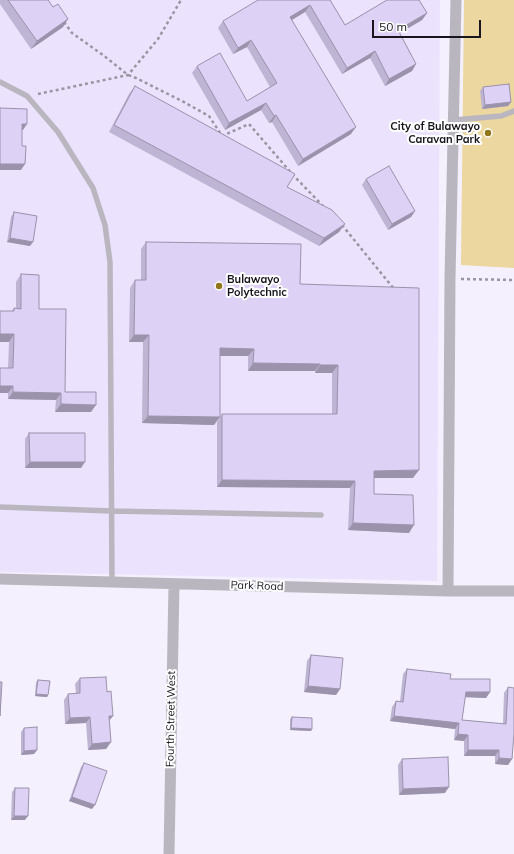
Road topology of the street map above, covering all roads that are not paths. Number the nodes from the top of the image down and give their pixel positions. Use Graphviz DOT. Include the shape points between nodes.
graph roads {
  1 [pos="456,0"];
  2 [pos="0,82"];
  3 [pos="514,111"];
  4 [pos="454,120"];
  5 [pos="0,507"];
  6 [pos="111,512"];
  7 [pos="321,515"];
  8 [pos="0,579"];
  9 [pos="112,582"];
  10 [pos="174,584"];
  11 [pos="448,591"];
  12 [pos="514,591"];
  13 [pos="169,854"];
  1 -- 4 [label="street"];
  2 -- 6 [label="lane" via="27,96 58,132 93,188 106,224 110,262"];
  3 -- 4 [label="lane" via="501,116"];
  4 -- 11 [label="street"];
  5 -- 6 [label="lane"];
  6 -- 7 [label="lane"];
  6 -- 9 [label="lane"];
  8 -- 9 [label="street, Park Road"];
  9 -- 10 [label="street, Park Road"];
  10 -- 11 [label="street, Park Road"];
  10 -- 13 [label="street, Fourth Street West"];
  11 -- 12 [label="street, Park Road"];
}
